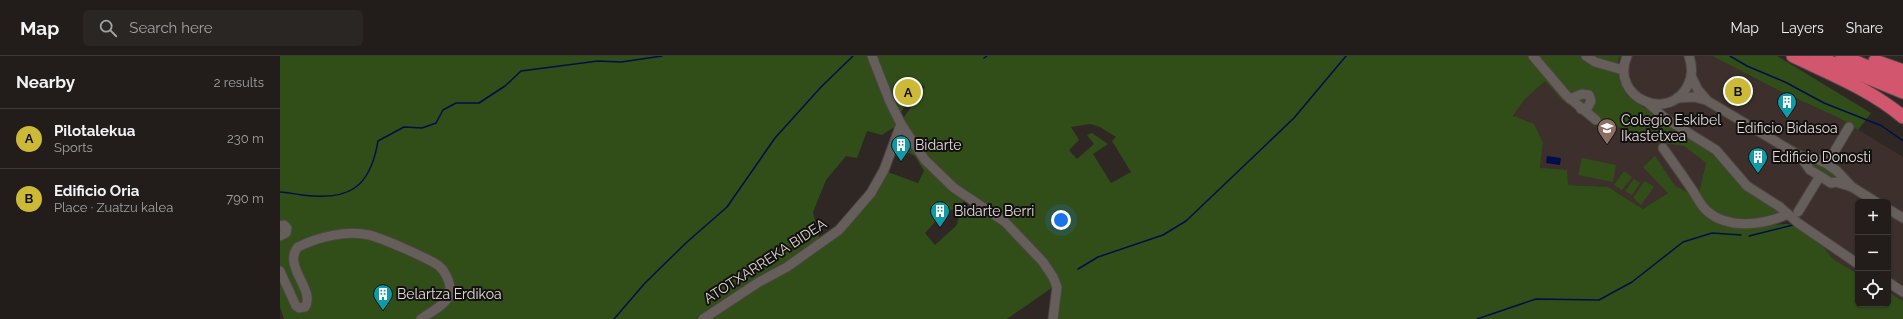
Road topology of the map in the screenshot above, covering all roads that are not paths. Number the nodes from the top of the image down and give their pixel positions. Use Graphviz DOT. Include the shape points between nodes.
graph roads {
  1 [pos="872,56"];
  2 [pos="1533,56"];
  3 [pos="1586,56"];
  4 [pos="1627,56"];
  5 [pos="1688,56"];
  6 [pos="1793,56"];
  7 [pos="1815,56"];
  8 [pos="1842,56"];
  9 [pos="1858,56"];
  10 [pos="1623,70"];
  11 [pos="1903,71"];
  12 [pos="1691,76"];
  13 [pos="1903,82"];
  14 [pos="1903,92"];
  15 [pos="1570,99"];
  16 [pos="1674,100"];
  17 [pos="1706,100"];
  18 [pos="1648,103"];
  19 [pos="1581,109"];
  20 [pos="1903,117"];
  21 [pos="1596,120"];
  22 [pos="901,124"];
  23 [pos="1672,124"];
  24 [pos="1849,127"];
  25 [pos="1663,148"];
  26 [pos="1800,156"];
  27 [pos="1815,158"];
  28 [pos="1827,164"];
  29 [pos="1809,168"];
  30 [pos="1820,176"];
  31 [pos="1837,178"];
  32 [pos="1871,199"];
  33 [pos="1891,211"];
  34 [pos="1798,212"];
  35 [pos="1788,214"];
  36 [pos="1903,218"];
  37 [pos="280,226"];
  38 [pos="280,236"];
  39 [pos="1855,262"];
  40 [pos="280,271"];
  41 [pos="1891,284"];
  42 [pos="1903,292"];
  43 [pos="421,319"];
  44 [pos="703,319"];
  45 [pos="1053,319"];
  1 -- 22 [label="street"];
  2 -- 15 [label="street"];
  3 -- 10 [label="street" via="1595,62"];
  4 -- 10 [label="street"];
  5 -- 12 [label="street" via="1691,62"];
  6 -- 20 [label="highway" via="1854,85"];
  7 -- 14 [label="highway"];
  8 -- 13 [label="highway"];
  9 -- 11 [label="highway"];
  10 -- 18 [label="street" via="1624,79 1633,94"];
  12 -- 16 [label="street" via="1686,89"];
  12 -- 17 [label="street"];
  15 -- 19 [label="street"];
  15 -- 19 [label="street" via="1582,94 1589,95 1591,101 1588,106"];
  16 -- 17 [label="street" via="1694,96"];
  16 -- 18 [label="street" via="1656,105"];
  16 -- 23 [label="street" via="1668,113"];
  17 -- 26 [label="street"];
  18 -- 23 [label="street"];
  19 -- 21 [label="street"];
  22 -- 44 [label="street, ATOTXARREKA BIDEA" via="884,170 874,188 839,230 794,263 759,282"];
  22 -- 45 [label="street" via="925,160 954,188 1005,222 1043,262 1057,287"];
  23 -- 35 [label="street" via="1716,150 1747,186"];
  24 -- 28 [label="street"];
  25 -- 35 [label="street" via="1706,211 1723,221 1757,223 1773,221"];
  26 -- 27 [label="street"];
  26 -- 29 [label="street"];
  27 -- 28 [label="street"];
  27 -- 29 [label="street" via="1809,162"];
  28 -- 31 [label="street" via="1837,170"];
  29 -- 30 [label="street"];
  30 -- 31 [label="street" via="1831,183"];
  30 -- 34 [label="street"];
  31 -- 32 [label="street"];
  33 -- 36 [label="street"];
  35 -- 39 [label="street" via="1833,249"];
  37 -- 38 [label="street" via="284,224 288,228 286,234"];
  40 -- 43 [label="street" via="296,306 305,307 307,296 294,264 298,246 346,233 369,235 395,244 438,265 445,272 451,292 448,298"];
  41 -- 42 [label="street"];
}
